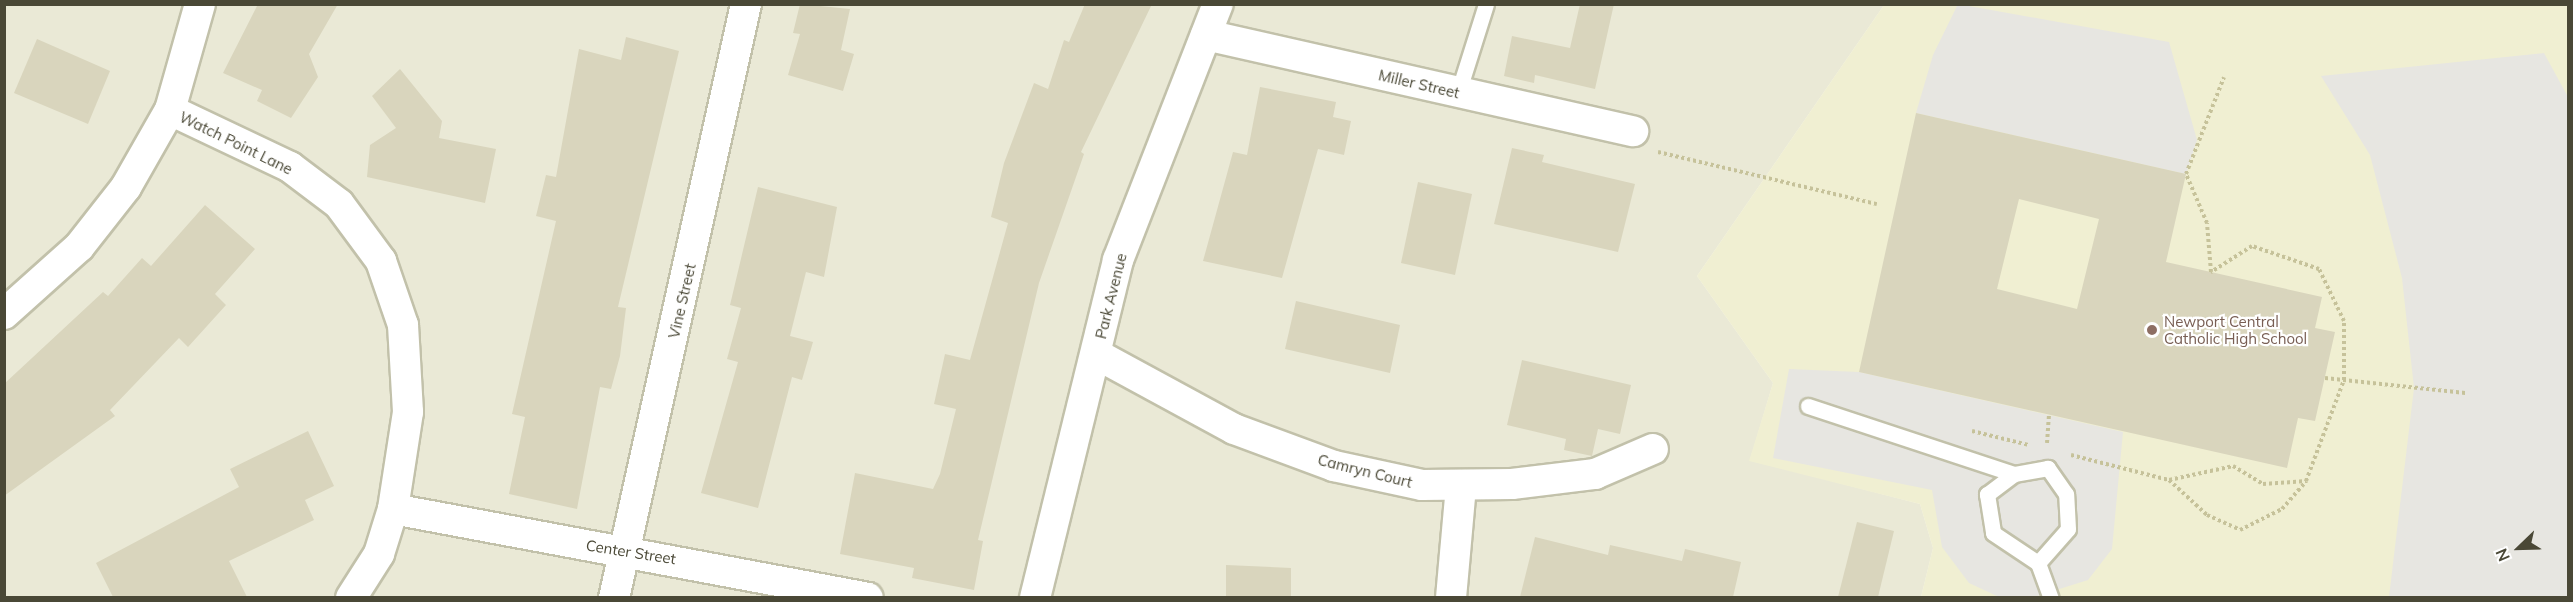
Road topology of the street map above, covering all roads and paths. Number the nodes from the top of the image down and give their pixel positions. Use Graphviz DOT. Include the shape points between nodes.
graph roads {
  1 [pos="200,4"];
  2 [pos="746,4"];
  3 [pos="1218,4"];
  4 [pos="1486,4"];
  5 [pos="1206,35"];
  6 [pos="2224,77"];
  7 [pos="1458,93"];
  8 [pos="170,110"];
  9 [pos="1633,131"];
  10 [pos="1877,204"];
  11 [pos="4,314"];
  12 [pos="1096,354"];
  13 [pos="2325,378"];
  14 [pos="2344,380"];
  15 [pos="2465,393"];
  16 [pos="1808,406"];
  17 [pos="1965,429"];
  18 [pos="1653,449"];
  19 [pos="2046,449"];
  20 [pos="2057,452"];
  21 [pos="2014,474"];
  22 [pos="2169,480"];
  23 [pos="2306,481"];
  24 [pos="1461,485"];
  25 [pos="393,509"];
  26 [pos="624,553"];
  27 [pos="2038,563"];
  28 [pos="820,593"];
  29 [pos="351,597"];
  30 [pos="614,597"];
  31 [pos="868,597"];
  32 [pos="1035,597"];
  33 [pos="1451,597"];
  34 [pos="2051,597"];
  1 -- 8 [label="street"];
  2 -- 26 [label="street, Vine Street"];
  3 -- 5 [label="street, Park Avenue"];
  4 -- 7 [label="lane"];
  5 -- 7 [label="street, Miller Street"];
  5 -- 12 [label="street, Park Avenue" via="1118,260"];
  6 -- 14 [label="path" via="2186,174 2207,223 2211,272 2252,246 2319,269 2344,321"];
  7 -- 9 [label="street, Miller Street"];
  8 -- 11 [label="street" via="126,187 79,247"];
  8 -- 25 [label="street, Watch Point Lane" via="290,167 339,204 381,261 403,325 408,412"];
  9 -- 10 [label="path" via="1630,145"];
  12 -- 24 [label="street, Camryn Court" via="1234,429 1334,466 1422,485"];
  12 -- 32 [label="street, Park Avenue"];
  13 -- 14 [label="path"];
  14 -- 15 [label="path"];
  14 -- 23 [label="path"];
  16 -- 21 [label="lane"];
  17 -- 19 [label="path"];
  18 -- 24 [label="street, Camryn Court" via="1595,474"];
  20 -- 22 [label="path"];
  21 -- 27 [label="lane" via="1987,494 1993,533"];
  21 -- 27 [label="lane" via="2048,468 2066,494 2068,529"];
  22 -- 23 [label="path" via="2233,466 2263,484"];
  22 -- 23 [label="path" via="2207,515 2240,530 2282,509"];
  24 -- 33 [label="street"];
  25 -- 26 [label="street, Center Street"];
  25 -- 29 [label="street, Watch Point Lane" via="379,554"];
  26 -- 28 [label="street, Center Street" via="694,561"];
  26 -- 30 [label="street, Vine Street"];
  27 -- 34 [label="lane"];
  28 -- 31 [label="street, Center Street"];
}
